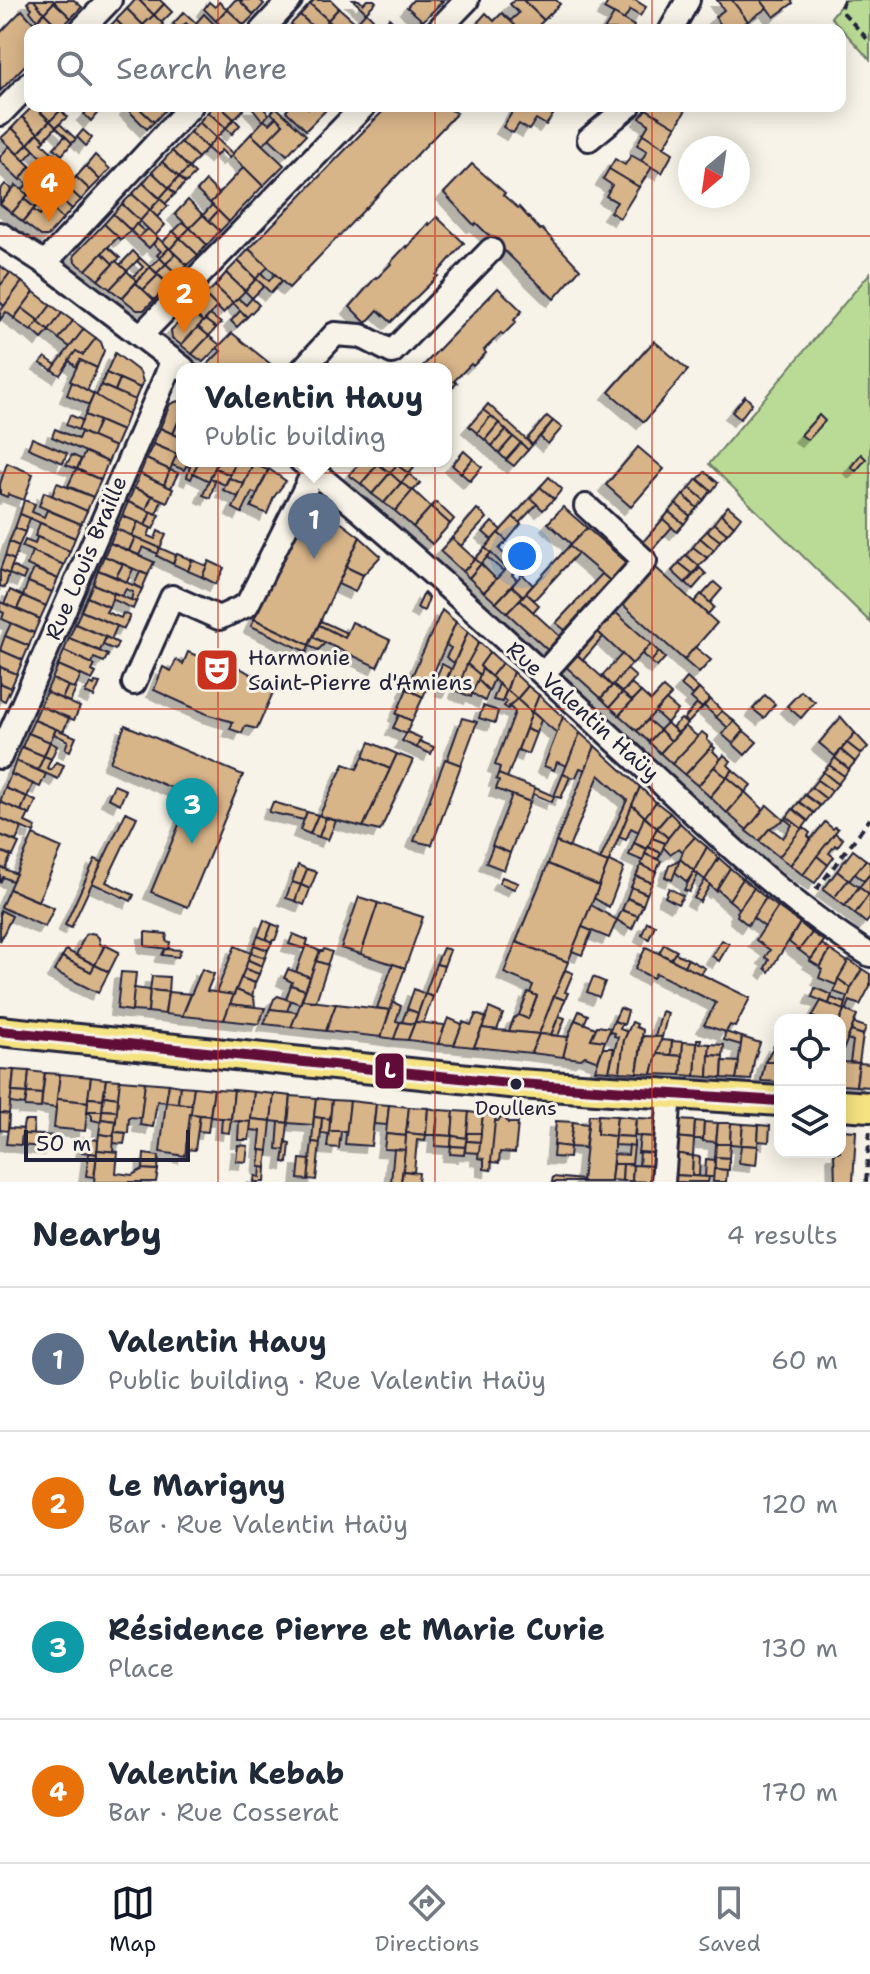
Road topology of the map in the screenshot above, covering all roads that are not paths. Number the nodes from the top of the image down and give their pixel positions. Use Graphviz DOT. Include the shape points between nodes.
graph roads {
  1 [pos="110,0"];
  2 [pos="290,0"];
  3 [pos="467,0"];
  4 [pos="688,0"];
  5 [pos="87,24"];
  6 [pos="268,24"];
  7 [pos="444,24"];
  8 [pos="674,24"];
  9 [pos="24,89"];
  10 [pos="185,112"];
  11 [pos="358,112"];
  12 [pos="622,112"];
  13 [pos="0,114"];
  14 [pos="589,139"];
  15 [pos="0,234"];
  16 [pos="491,250"];
  17 [pos="45,263"];
  18 [pos="141,335"];
  19 [pos="177,363"];
  20 [pos="308,363"];
  21 [pos="176,368"];
  22 [pos="307,467"];
  23 [pos="308,467"];
  24 [pos="586,506"];
  25 [pos="543,674"];
  26 [pos="134,683"];
  27 [pos="0,757"];
  28 [pos="870,955"];
  29 [pos="0,1031"];
  30 [pos="670,1094"];
  31 [pos="774,1101"];
  32 [pos="846,1105"];
  33 [pos="870,1107"];
  34 [pos="663,1182"];
  1 -- 5 [label="street"];
  2 -- 6 [label="street"];
  3 -- 7 [label="street"];
  4 -- 8 [label="street"];
  9 -- 13 [label="street"];
  10 -- 17 [label="street"];
  11 -- 18 [label="street"];
  12 -- 14 [label="street"];
  15 -- 17 [label="street"];
  16 -- 20 [label="street" via="392,352 361,336 335,334"];
  17 -- 18 [label="street"];
  18 -- 19 [label="street"];
  21 -- 27 [label="street, Rue Louis Braille"];
  22 -- 26 [label="street" via="247,605 219,618 172,597"];
  23 -- 25 [label="street, Rue Valentin Haüy"];
  24 -- 25 [label="street" via="645,561"];
  25 -- 28 [label="street, Rue Valentin Haüy" via="738,854"];
  29 -- 30 [label="main road" via="519,1084"];
  30 -- 31 [label="main road"];
  30 -- 34 [label="street"];
  32 -- 33 [label="main road"];
}
